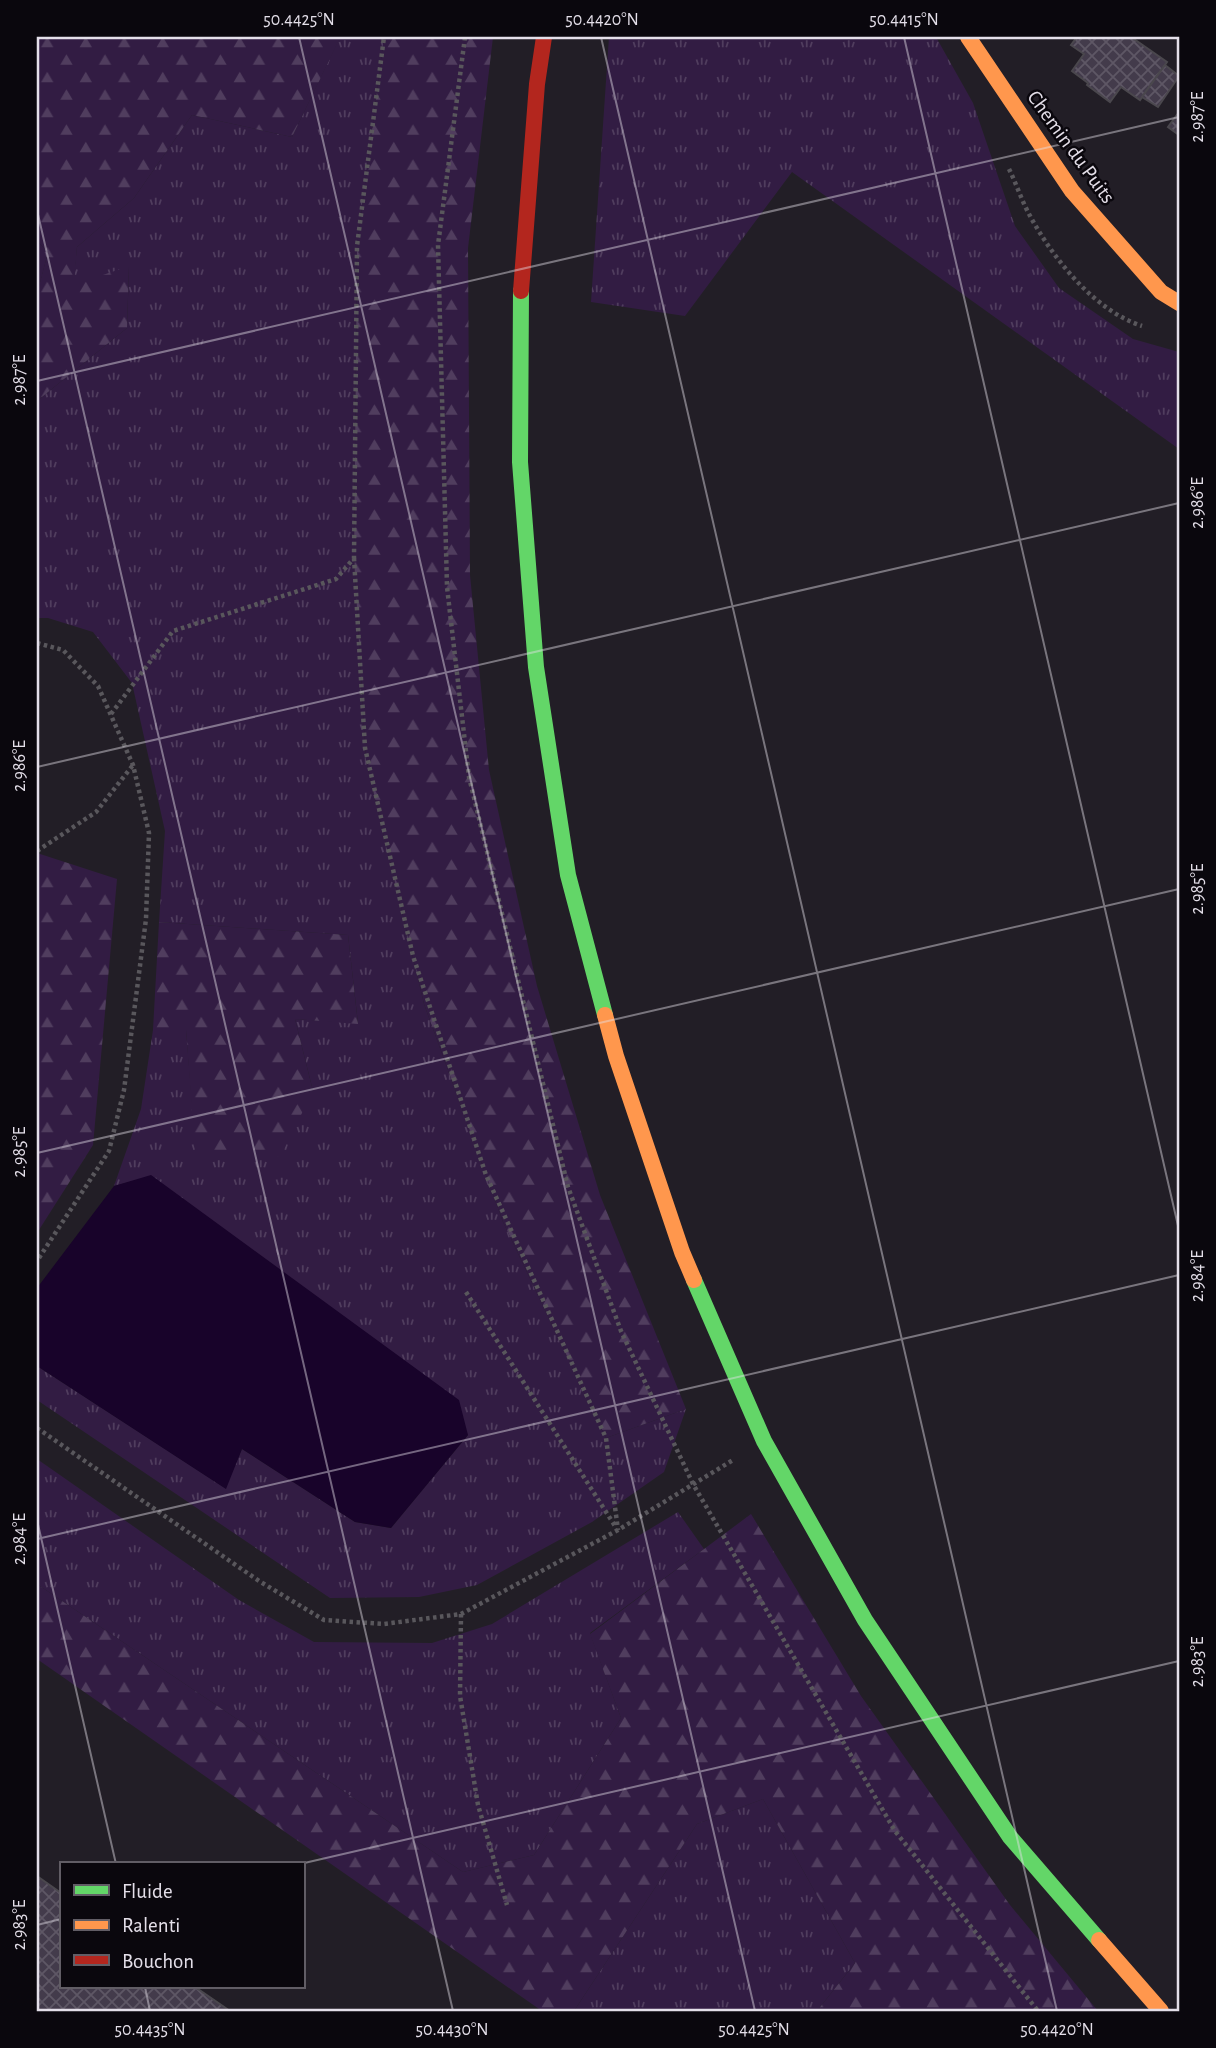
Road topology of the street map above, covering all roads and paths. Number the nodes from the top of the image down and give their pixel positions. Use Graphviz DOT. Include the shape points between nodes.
graph roads {
  1 [pos="384,37"];
  2 [pos="544,37"];
  3 [pos="968,37"];
  4 [pos="1179,303"];
  5 [pos="354,558"];
  6 [pos="37,643"];
  7 [pos="111,714"];
  8 [pos="133,765"];
  9 [pos="37,851"];
  10 [pos="37,1261"];
  11 [pos="466,1292"];
  12 [pos="37,1428"];
  13 [pos="764,1441"];
  14 [pos="618,1530"];
  15 [pos="461,1614"];
  16 [pos="507,1905"];
  17 [pos="1161,2011"];
  1 -- 5 [label="path" via="356,246"];
  2 -- 13 [label="main road" via="521,288 520,461 536,667 566,862 617,1056 682,1252"];
  3 -- 4 [label="main road, Chemin du Puits" via="1072,191 1161,292"];
  5 -- 7 [label="path" via="337,579 173,631"];
  5 -- 14 [label="path" via="365,748 413,956 486,1175 606,1438"];
  6 -- 7 [label="path" via="63,650 98,686"];
  7 -- 8 [label="path"];
  8 -- 9 [label="path" via="96,812"];
  8 -- 10 [label="path" via="149,833 146,919 124,1090 109,1151"];
  11 -- 14 [label="path"];
  12 -- 15 [label="path" via="259,1581 324,1620 384,1624"];
  13 -- 14 [label="path"];
  13 -- 17 [label="main road" via="865,1620 1010,1837"];
  14 -- 15 [label="path"];
  15 -- 16 [label="path" via="460,1696 478,1805"];
}
